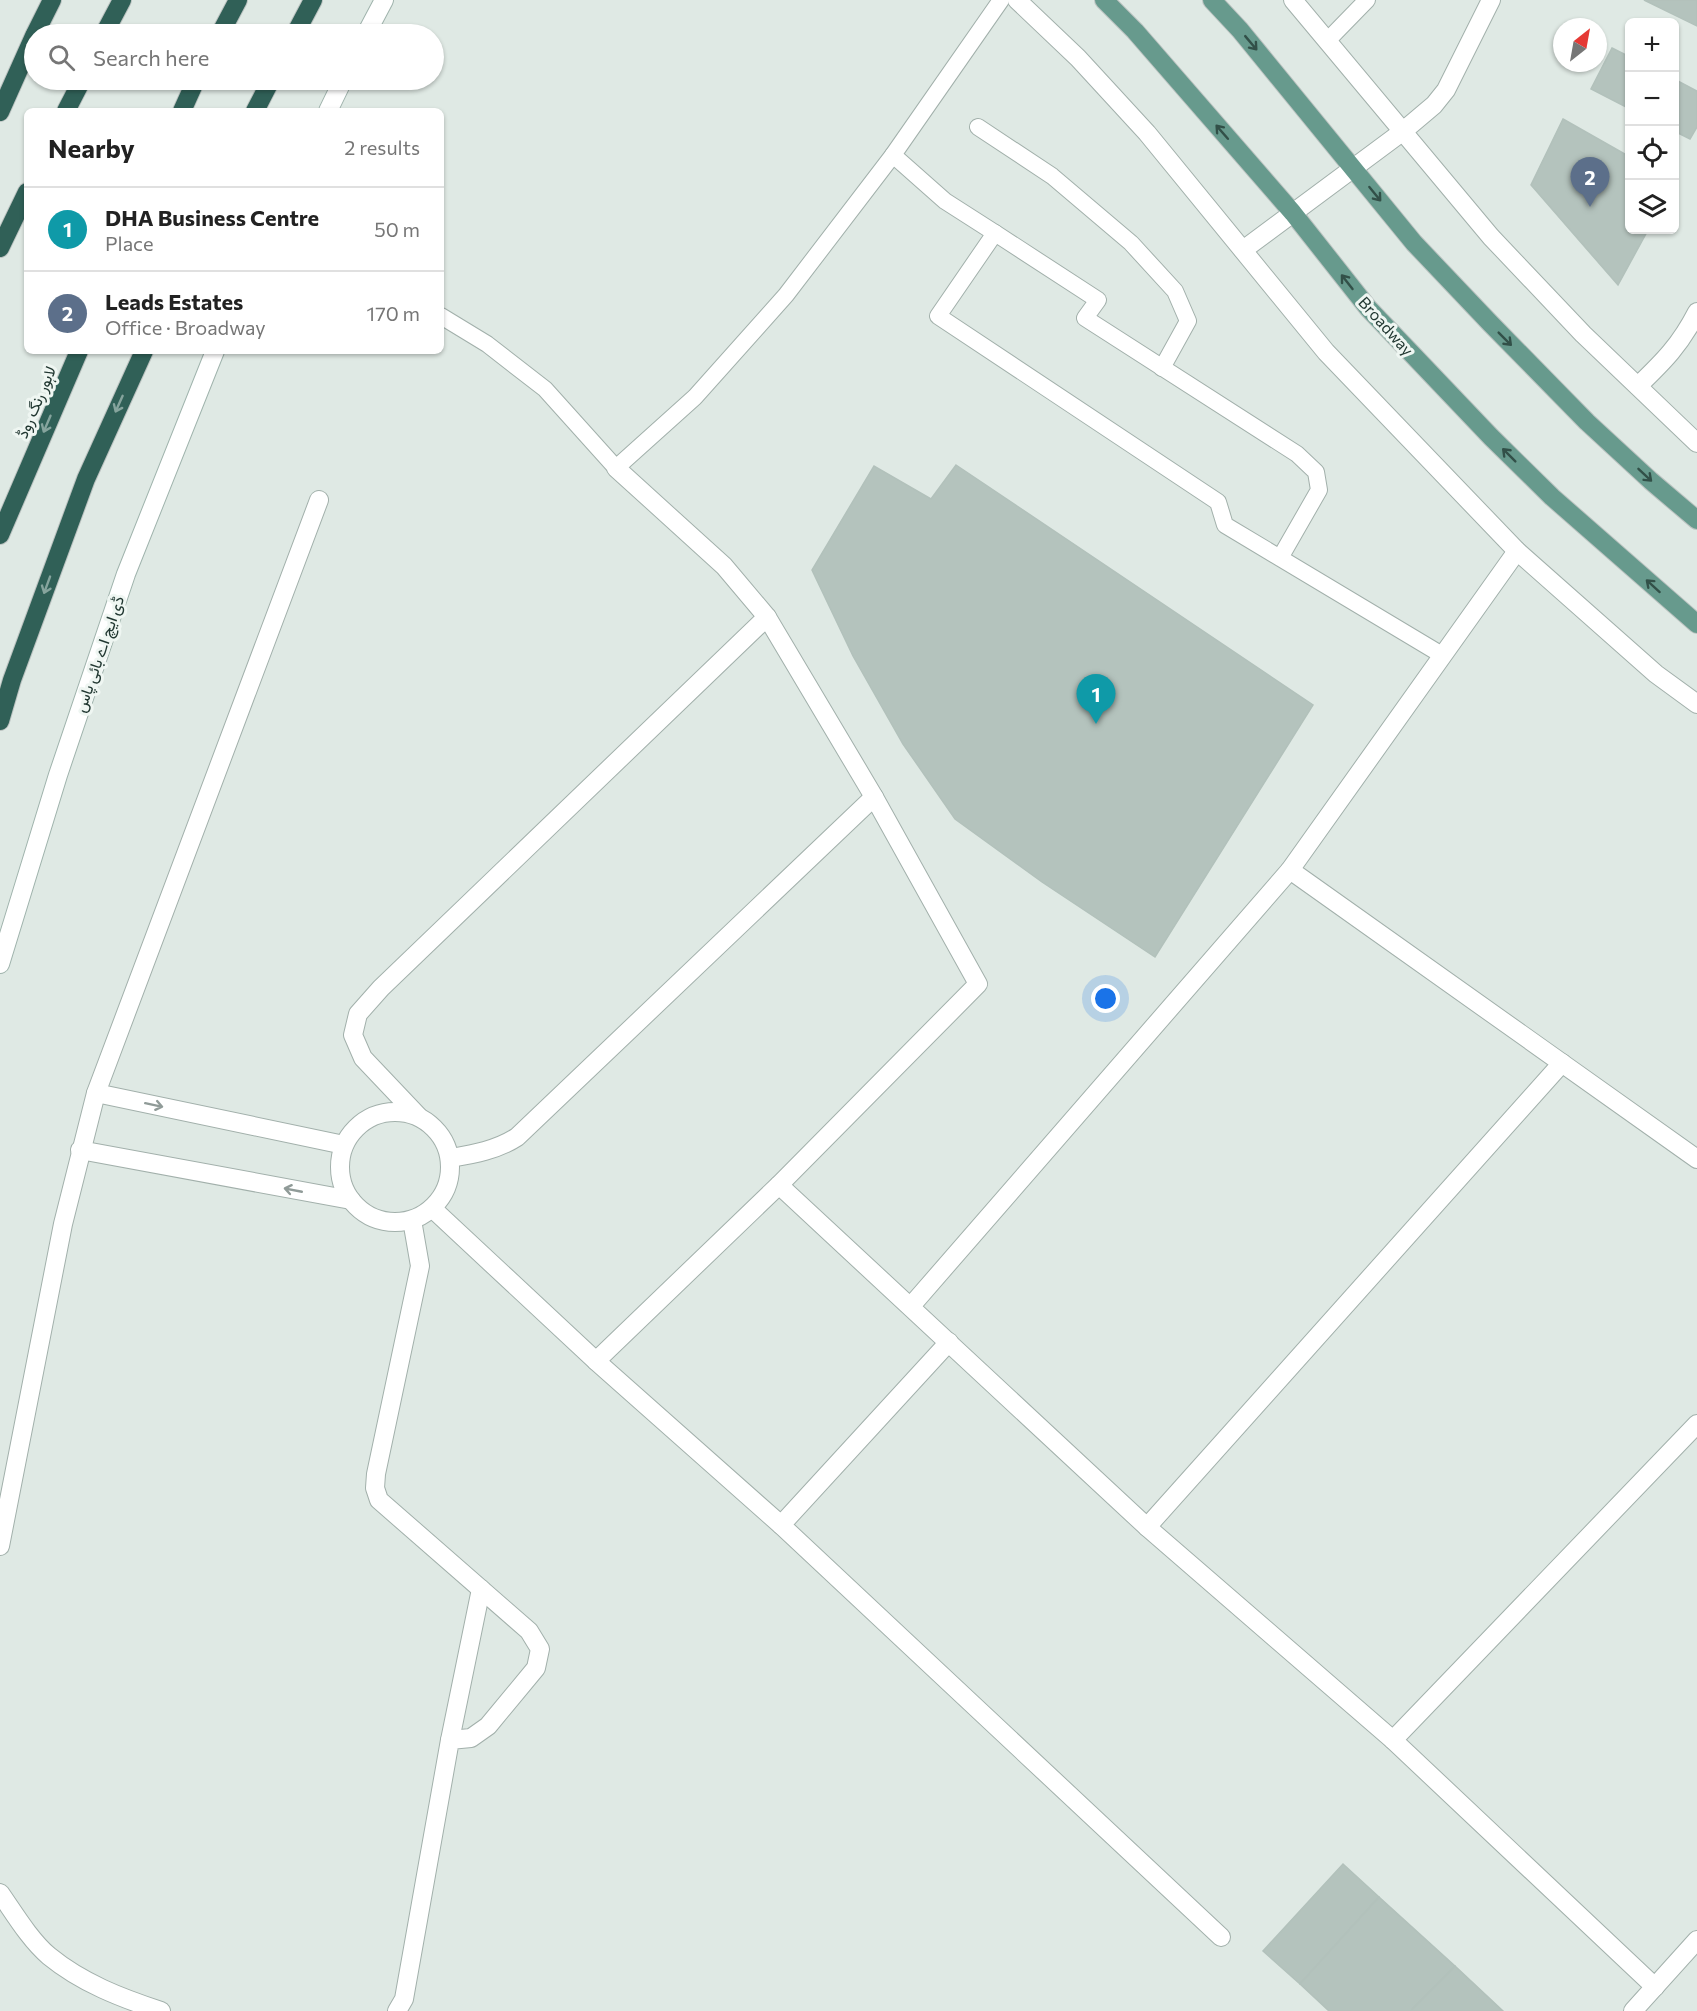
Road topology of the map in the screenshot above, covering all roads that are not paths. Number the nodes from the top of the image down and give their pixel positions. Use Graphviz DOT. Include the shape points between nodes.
graph roads {
  1 [pos="52,0"];
  2 [pos="122,0"];
  3 [pos="238,0"];
  4 [pos="313,0"];
  5 [pos="384,0"];
  6 [pos="1001,0"];
  7 [pos="1017,0"];
  8 [pos="1104,0"];
  9 [pos="1212,0"];
  10 [pos="1293,0"];
  11 [pos="1366,0"];
  12 [pos="1491,0"];
  13 [pos="40,24"];
  14 [pos="109,24"];
  15 [pos="225,24"];
  16 [pos="300,24"];
  17 [pos="371,24"];
  18 [pos="1327,41"];
  19 [pos="24,59"];
  20 [pos="76,90"];
  21 [pos="191,90"];
  22 [pos="266,90"];
  23 [pos="338,90"];
  24 [pos="67,108"];
  25 [pos="183,108"];
  26 [pos="257,108"];
  27 [pos="329,108"];
  28 [pos="0,112"];
  29 [pos="978,127"];
  30 [pos="1402,132"];
  31 [pos="894,155"];
  32 [pos="1354,168"];
  33 [pos="24,198"];
  34 [pos="1293,213"];
  35 [pos="995,233"];
  36 [pos="0,248"];
  37 [pos="1244,250"];
  38 [pos="1697,312"];
  39 [pos="444,318"];
  40 [pos="78,354"];
  41 [pos="143,354"];
  42 [pos="214,354"];
  43 [pos="1162,368"];
  44 [pos="1638,386"];
  45 [pos="1697,443"];
  46 [pos="616,468"];
  47 [pos="319,500"];
  48 [pos="1697,520"];
  49 [pos="0,535"];
  50 [pos="1517,551"];
  51 [pos="1280,558"];
  52 [pos="767,617"];
  53 [pos="1697,624"];
  54 [pos="1442,655"];
  55 [pos="1697,704"];
  56 [pos="0,721"];
  57 [pos="874,797"];
  58 [pos="1290,870"];
  59 [pos="0,964"];
  60 [pos="1562,1064"];
  61 [pos="96,1093"];
  62 [pos="418,1116"];
  63 [pos="344,1145"];
  64 [pos="80,1150"];
  65 [pos="451,1158"];
  66 [pos="1697,1159"];
  67 [pos="779,1185"];
  68 [pos="351,1200"];
  69 [pos="433,1209"];
  70 [pos="412,1220"];
  71 [pos="911,1306"];
  72 [pos="949,1342"];
  73 [pos="596,1361"];
  74 [pos="1697,1424"];
  75 [pos="781,1525"];
  76 [pos="1147,1527"];
  77 [pos="0,1546"];
  78 [pos="481,1589"];
  79 [pos="450,1740"];
  80 [pos="1394,1740"];
  81 [pos="0,1893"];
  82 [pos="1221,1937"];
  83 [pos="1697,1941"];
  84 [pos="1654,1987"];
  85 [pos="161,2011"];
  86 [pos="397,2011"];
  87 [pos="1633,2011"];
  1 -- 13 [label="highway"];
  2 -- 14 [label="highway"];
  3 -- 15 [label="highway"];
  4 -- 16 [label="highway"];
  5 -- 17 [label="street"];
  6 -- 31 [label="lane"];
  7 -- 37 [label="street" via="1078,58 1147,133"];
  34 -- 8 [label="main road, Broadway, one-way"];
  9 -- 32 [label="main road, one-way"];
  10 -- 18 [label="street"];
  11 -- 18 [label="lane"];
  12 -- 30 [label="street" via="1446,90"];
  18 -- 30 [label="street"];
  19 -- 28 [label="highway"];
  20 -- 24 [label="highway"];
  21 -- 25 [label="highway"];
  22 -- 26 [label="highway"];
  23 -- 27 [label="street"];
  29 -- 43 [label="lane" via="1061,184 1131,243 1175,291 1188,321"];
  30 -- 32 [label="street"];
  30 -- 44 [label="street" via="1513,261"];
  31 -- 35 [label="lane" via="945,201"];
  31 -- 46 [label="lane" via="786,295 695,397"];
  32 -- 34 [label="street"];
  32 -- 48 [label="main road, one-way" via="1414,243 1490,323 1587,422"];
  33 -- 36 [label="highway"];
  34 -- 37 [label="street"];
  53 -- 34 [label="main road, Broadway, one-way" via="1552,497 1491,437 1368,308"];
  35 -- 43 [label="lane" via="1098,300 1085,318"];
  35 -- 51 [label="lane" via="938,315 1218,502 1225,525"];
  37 -- 50 [label="street" via="1326,351"];
  38 -- 44 [label="street" via="1670,355"];
  39 -- 46 [label="lane" via="487,344 544,389"];
  40 -- 49 [label="highway, لاہور رنگ روڈ, one-way"];
  41 -- 56 [label="highway, one-way" via="86,479"];
  42 -- 59 [label="street, ڈی ایچ اے بائی پاس" via="126,574"];
  43 -- 51 [label="lane" via="1297,454 1316,472 1319,490"];
  44 -- 45 [label="street"];
  46 -- 52 [label="street" via="724,566"];
  47 -- 61 [label="street"];
  50 -- 54 [label="street"];
  50 -- 55 [label="street" via="1656,674"];
  51 -- 54 [label="lane"];
  52 -- 57 [label="street"];
  52 -- 62 [label="street" via="358,1014 353,1035 363,1058"];
  54 -- 58 [label="street"];
  57 -- 65 [label="street" via="517,1137 488,1151"];
  57 -- 67 [label="street" via="978,984"];
  58 -- 60 [label="street"];
  58 -- 71 [label="street"];
  60 -- 66 [label="street"];
  60 -- 76 [label="street"];
  61 -- 63 [label="street, one-way"];
  61 -- 64 [label="street"];
  62 -- 63 [label="street" via="389,1111 362,1122"];
  62 -- 65 [label="street" via="434,1126"];
  63 -- 68 [label="street" via="339,1164 342,1183"];
  68 -- 64 [label="street, one-way"];
  64 -- 77 [label="street"];
  65 -- 69 [label="street" via="448,1185"];
  67 -- 71 [label="street"];
  67 -- 73 [label="street"];
  68 -- 70 [label="street" via="368,1216 390,1222"];
  69 -- 70 [label="street"];
  69 -- 73 [label="street"];
  70 -- 78 [label="street" via="420,1266 375,1488 379,1500"];
  71 -- 72 [label="street"];
  72 -- 75 [label="street"];
  72 -- 76 [label="street"];
  73 -- 75 [label="street"];
  74 -- 80 [label="street"];
  75 -- 82 [label="street"];
  76 -- 80 [label="street"];
  78 -- 79 [label="street"];
  78 -- 79 [label="street" via="529,1631 540,1649 536,1668 488,1726 471,1738"];
  79 -- 86 [label="street" via="404,1999"];
  80 -- 84 [label="street"];
  81 -- 85 [label="street" via="47,1954 80,1978"];
  83 -- 84 [label="street"];
  84 -- 87 [label="street"];
}
